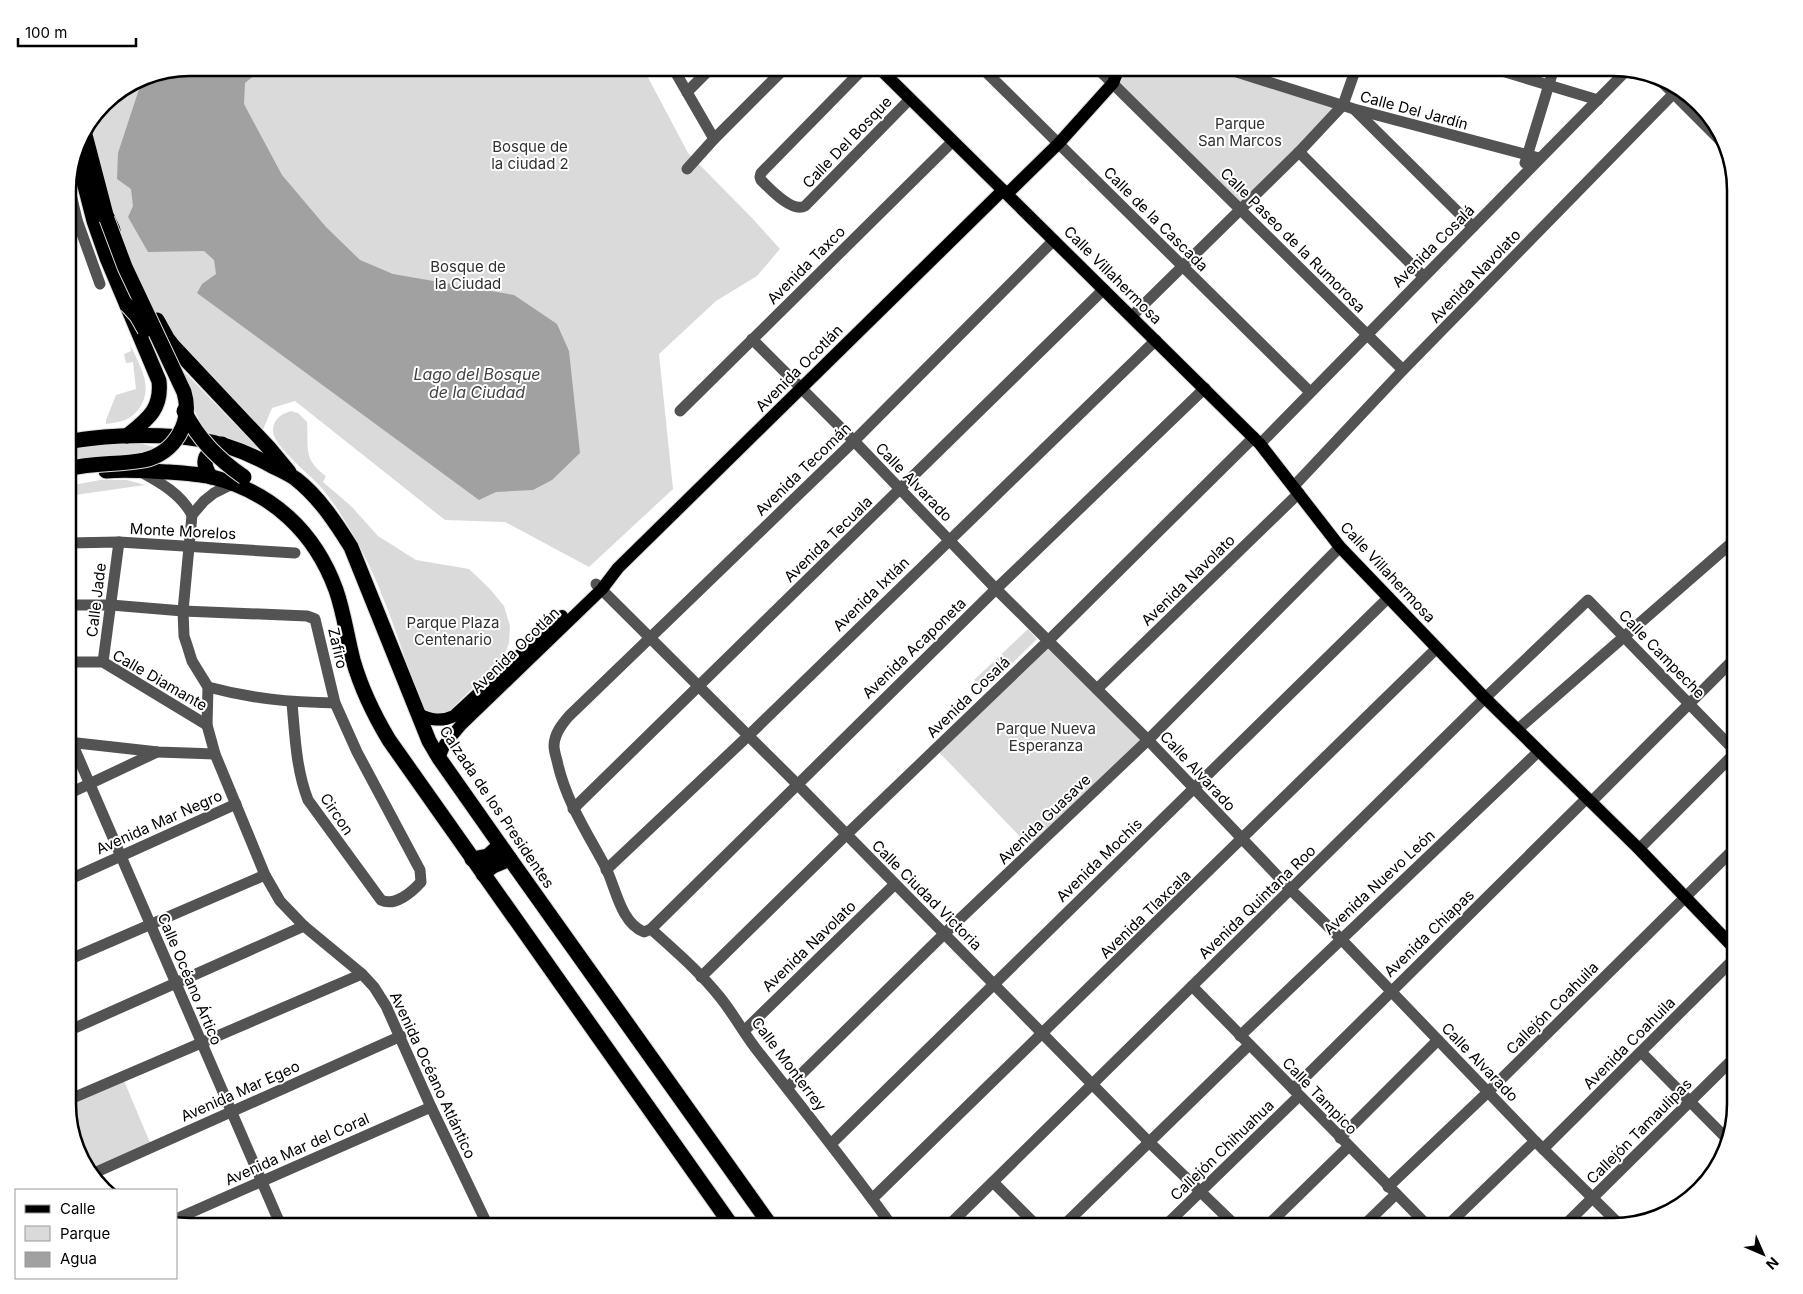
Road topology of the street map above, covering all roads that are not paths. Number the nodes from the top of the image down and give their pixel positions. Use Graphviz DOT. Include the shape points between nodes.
graph roads {
  1 [pos="678,76"];
  2 [pos="703,76"];
  3 [pos="777,76"];
  4 [pos="856,76"];
  5 [pos="887,76"];
  6 [pos="990,76"];
  7 [pos="1106,76"];
  8 [pos="1116,76"];
  9 [pos="1250,76"];
  10 [pos="1355,76"];
  11 [pos="1519,76"];
  12 [pos="1552,76"];
  13 [pos="1621,76"];
  14 [pos="1113,83"];
  15 [pos="1550,85"];
  16 [pos="687,92"];
  17 [pos="1673,94"];
  18 [pos="910,99"];
  19 [pos="1598,100"];
  20 [pos="1349,107"];
  21 [pos="714,139"];
  22 [pos="953,141"];
  23 [pos="87,143"];
  24 [pos="1059,143"];
  25 [pos="1299,152"];
  26 [pos="1527,156"];
  27 [pos="1539,158"];
  28 [pos="79,163"];
  29 [pos="687,169"];
  30 [pos="1520,179"];
  31 [pos="1005,192"];
  32 [pos="1241,209"];
  33 [pos="76,216"];
  34 [pos="107,219"];
  35 [pos="77,220"];
  36 [pos="1473,227"];
  37 [pos="1054,240"];
  38 [pos="1183,268"];
  39 [pos="1423,276"];
  40 [pos="100,284"];
  41 [pos="1104,290"];
  42 [pos="127,305"];
  43 [pos="1132,316"];
  44 [pos="1366,335"];
  45 [pos="752,339"];
  46 [pos="1156,340"];
  47 [pos="1403,370"];
  48 [pos="1205,388"];
  49 [pos="802,389"];
  50 [pos="1310,392"];
  51 [pos="680,411"];
  52 [pos="127,436"];
  53 [pos="76,440"];
  54 [pos="1257,440"];
  55 [pos="854,441"];
  56 [pos="224,444"];
  57 [pos="76,467"];
  58 [pos="137,470"];
  59 [pos="76,474"];
  60 [pos="211,477"];
  61 [pos="295,478"];
  62 [pos="238,480"];
  63 [pos="1296,489"];
  64 [pos="900,490"];
  65 [pos="192,514"];
  66 [pos="948,539"];
  67 [pos="118,542"];
  68 [pos="76,543"];
  69 [pos="189,547"];
  70 [pos="1340,547"];
  71 [pos="1727,551"];
  72 [pos="295,552"];
  73 [pos="599,587"];
  74 [pos="996,589"];
  75 [pos="1388,598"];
  76 [pos="1588,600"];
  77 [pos="76,605"];
  78 [pos="111,605"];
  79 [pos="183,611"];
  80 [pos="1624,637"];
  81 [pos="651,638"];
  82 [pos="1048,641"];
  83 [pos="1437,648"];
  84 [pos="76,662"];
  85 [pos="103,662"];
  86 [pos="1727,667"];
  87 [pos="699,686"];
  88 [pos="208,687"];
  89 [pos="1097,689"];
  90 [pos="1484,698"];
  91 [pos="292,702"];
  92 [pos="335,703"];
  93 [pos="1689,704"];
  94 [pos="418,714"];
  95 [pos="569,716"];
  96 [pos="207,725"];
  97 [pos="1517,730"];
  98 [pos="748,736"];
  99 [pos="1148,740"];
  100 [pos="1727,743"];
  101 [pos="76,744"];
  102 [pos="1539,751"];
  103 [pos="158,752"];
  104 [pos="215,754"];
  105 [pos="76,755"];
  106 [pos="439,758"];
  107 [pos="1727,761"];
  108 [pos="90,784"];
  109 [pos="797,784"];
  110 [pos="1193,788"];
  111 [pos="76,790"];
  112 [pos="1589,800"];
  113 [pos="236,804"];
  114 [pos="573,809"];
  115 [pos="847,834"];
  116 [pos="1242,840"];
  117 [pos="500,845"];
  118 [pos="1639,850"];
  119 [pos="121,857"];
  120 [pos="1727,857"];
  121 [pos="472,859"];
  122 [pos="510,859"];
  123 [pos="606,870"];
  124 [pos="483,874"];
  125 [pos="265,875"];
  126 [pos="76,877"];
  127 [pos="421,882"];
  128 [pos="895,884"];
  129 [pos="1291,890"];
  130 [pos="1685,897"];
  131 [pos="150,924"];
  132 [pos="304,926"];
  133 [pos="649,931"];
  134 [pos="944,934"];
  135 [pos="1340,939"];
  136 [pos="1727,940"];
  137 [pos="76,956"];
  138 [pos="1727,967"];
  139 [pos="362,974"];
  140 [pos="701,977"];
  141 [pos="176,984"];
  142 [pos="994,984"];
  143 [pos="1192,986"];
  144 [pos="1390,991"];
  145 [pos="76,1028"];
  146 [pos="745,1030"];
  147 [pos="1043,1034"];
  148 [pos="401,1036"];
  149 [pos="1240,1036"];
  150 [pos="1438,1040"];
  151 [pos="201,1042"];
  152 [pos="1249,1045"];
  153 [pos="1640,1052"];
  154 [pos="1727,1066"];
  155 [pos="1092,1084"];
  156 [pos="787,1088"];
  157 [pos="1296,1092"];
  158 [pos="1488,1092"];
  159 [pos="76,1097"];
  160 [pos="1690,1102"];
  161 [pos="431,1106"];
  162 [pos="231,1112"];
  163 [pos="1723,1134"];
  164 [pos="1340,1138"];
  165 [pos="1150,1142"];
  166 [pos="830,1144"];
  167 [pos="1539,1145"];
  168 [pos="1348,1147"];
  169 [pos="99,1171"];
  170 [pos="261,1181"];
  171 [pos="993,1182"];
  172 [pos="1201,1191"];
  173 [pos="1392,1191"];
  174 [pos="1593,1198"];
  175 [pos="872,1199"];
  176 [pos="180,1217"];
  177 [pos="277,1218"];
  178 [pos="484,1218"];
  179 [pos="726,1218"];
  180 [pos="765,1218"];
  181 [pos="886,1218"];
  182 [pos="956,1218"];
  183 [pos="1029,1218"];
  184 [pos="1071,1218"];
  185 [pos="1173,1218"];
  186 [pos="1228,1218"];
  187 [pos="1274,1218"];
  188 [pos="1369,1218"];
  189 [pos="1420,1218"];
  190 [pos="1456,1218"];
  191 [pos="1572,1218"];
  192 [pos="1613,1218"];
  1 -- 16 [label="street"];
  2 -- 16 [label="street"];
  3 -- 21 [label="street"];
  4 -- 18 [label="street, Calle Del Bosque" via="761,173 761,180 791,206 805,206"];
  5 -- 18 [label="main road, Calle Villahermosa"];
  6 -- 24 [label="street, Calle de la Cascada"];
  7 -- 14 [label="street, Calle Paseo de la Rumorosa"];
  8 -- 14 [label="main road, Avenida Ocotlán"];
  9 -- 20 [label="street, Calle Del Jardín"];
  10 -- 20 [label="street"];
  11 -- 15 [label="street"];
  12 -- 15 [label="street"];
  13 -- 19 [label="street, Avenida Cosalá"];
  14 -- 24 [label="main road, Avenida Ocotlán"];
  14 -- 32 [label="street, Calle Paseo de la Rumorosa"];
  15 -- 19 [label="street"];
  15 -- 26 [label="street"];
  16 -- 21 [label="street"];
  17 -- 47 [label="street, Avenida Navolato"];
  18 -- 22 [label="main road, Calle Villahermosa"];
  19 -- 27 [label="street, Avenida Cosalá"];
  20 -- 25 [label="street"];
  20 -- 26 [label="street, Calle Del Jardín"];
  20 -- 36 [label="street"];
  21 -- 29 [label="street"];
  22 -- 31 [label="main road, Calle Villahermosa"];
  22 -- 45 [label="street, Avenida Taxco"];
  23 -- 34 [label="highway"];
  24 -- 31 [label="main road, Avenida Ocotlán"];
  24 -- 38 [label="street, Calle de la Cascada"];
  25 -- 32 [label="street"];
  25 -- 39 [label="street"];
  26 -- 27 [label="street, Calle Del Jardín"];
  26 -- 30 [label="street"];
  27 -- 30 [label="street, Avenida Cosalá"];
  28 -- 42 [label="highway" via="94,221"];
  30 -- 36 [label="street, Avenida Cosalá"];
  31 -- 37 [label="main road, Calle Villahermosa"];
  31 -- 49 [label="main road, Avenida Ocotlán"];
  32 -- 38 [label="street"];
  32 -- 44 [label="street, Calle Paseo de la Rumorosa"];
  33 -- 35 [label="street"];
  34 -- 57 [label="highway, bridge" via="128,275 184,392 186,420 176,441 156,456"];
  34 -- 61 [label="highway" via="166,338"];
  35 -- 40 [label="street"];
  36 -- 39 [label="street, Avenida Cosalá"];
  37 -- 41 [label="main road, Calle Villahermosa"];
  37 -- 55 [label="street, Avenida Tecomán"];
  38 -- 43 [label="street"];
  38 -- 50 [label="street, Calle de la Cascada"];
  39 -- 44 [label="street, Avenida Cosalá"];
  41 -- 43 [label="main road, Calle Villahermosa"];
  41 -- 64 [label="street, Avenida Tecuala"];
  42 -- 52 [label="highway" via="159,380 160,393 152,414"];
  42 -- 62 [label="highway, bridge" via="142,324 202,441"];
  43 -- 46 [label="main road, Calle Villahermosa"];
  44 -- 47 [label="street, Calle Paseo de la Rumorosa"];
  44 -- 50 [label="street, Avenida Cosalá"];
  45 -- 49 [label="street, Calle Alvarado"];
  45 -- 51 [label="street, Avenida Taxco"];
  46 -- 48 [label="main road, Calle Villahermosa"];
  46 -- 66 [label="street, Avenida Ixtlán"];
  47 -- 63 [label="street, Avenida Navolato"];
  48 -- 54 [label="main road, Calle Villahermosa"];
  48 -- 74 [label="street, Avenida Acaponeta"];
  49 -- 55 [label="street, Calle Alvarado"];
  49 -- 73 [label="main road, Avenida Ocotlán"];
  50 -- 54 [label="street, Avenida Cosalá"];
  52 -- 53 [label="highway, Calzada de los Presidentes"];
  52 -- 56 [label="highway, Calzada de los Presidentes" via="194,437"];
  54 -- 63 [label="main road, Calle Villahermosa"];
  54 -- 82 [label="street, Avenida Cosalá"];
  55 -- 64 [label="street, Calle Alvarado"];
  55 -- 81 [label="street, Avenida Tecomán"];
  56 -- 60 [label="highway" via="213,448 204,462"];
  56 -- 61 [label="highway, Calzada de los Presidentes"];
  58 -- 59 [label="highway"];
  58 -- 60 [label="highway"];
  58 -- 65 [label="street" via="165,486"];
  60 -- 62 [label="highway"];
  61 -- 94 [label="highway, Calzada de los Presidentes" via="334,520 351,547"];
  62 -- 65 [label="street" via="214,493"];
  62 -- 121 [label="highway" via="284,502 317,537 338,582 337,592 353,660 376,718"];
  63 -- 70 [label="main road, Calle Villahermosa"];
  63 -- 89 [label="street, Avenida Navolato"];
  64 -- 66 [label="street, Calle Alvarado"];
  64 -- 87 [label="street, Avenida Tecuala"];
  65 -- 69 [label="street"];
  66 -- 74 [label="street, Calle Alvarado"];
  66 -- 98 [label="street, Avenida Ixtlán"];
  67 -- 68 [label="street, Monte Morelos"];
  67 -- 69 [label="street, Monte Morelos"];
  67 -- 78 [label="street, Calle Jade"];
  69 -- 72 [label="street, Monte Morelos"];
  69 -- 79 [label="street"];
  70 -- 75 [label="main road, Calle Villahermosa"];
  70 -- 99 [label="street, Avenida Guasave"];
  71 -- 80 [label="street"];
  73 -- 81 [label="street, Calle Ciudad Victoria"];
  73 -- 94 [label="main road, Avenida Ocotlán" via="454,716 440,721"];
  73 -- 106 [label="main road, Avenida Ocotlán" via="461,725 445,744"];
  74 -- 82 [label="street, Calle Alvarado"];
  74 -- 109 [label="street, Avenida Acaponeta"];
  75 -- 83 [label="main road, Calle Villahermosa"];
  75 -- 110 [label="street, Avenida Mochis"];
  76 -- 80 [label="street, Calle Campeche"];
  76 -- 90 [label="street, Avenida Quintana Roo"];
  77 -- 78 [label="street, Zafiro"];
  78 -- 79 [label="street, Zafiro"];
  78 -- 85 [label="street, Calle Jade"];
  79 -- 88 [label="street" via="187,646"];
  79 -- 92 [label="street, Zafiro" via="313,617"];
  80 -- 93 [label="street, Calle Campeche"];
  80 -- 97 [label="street"];
  81 -- 87 [label="street, Calle Ciudad Victoria"];
  81 -- 95 [label="street, Avenida Tecomán"];
  82 -- 89 [label="street, Calle Alvarado"];
  82 -- 115 [label="street, Avenida Cosalá"];
  83 -- 90 [label="main road, Calle Villahermosa"];
  83 -- 116 [label="street, Avenida Tlaxcala"];
  84 -- 85 [label="street, Calle Diamante"];
  85 -- 96 [label="street, Calle Diamante"];
  86 -- 93 [label="street, Avenida Chiapas"];
  87 -- 98 [label="street, Calle Ciudad Victoria"];
  87 -- 114 [label="street, Avenida Tecuala"];
  88 -- 91 [label="street" via="244,696"];
  88 -- 96 [label="street, Avenida Océano Atlántico"];
  89 -- 99 [label="street, Calle Alvarado"];
  90 -- 97 [label="main road, Calle Villahermosa"];
  90 -- 129 [label="street, Avenida Quintana Roo"];
  91 -- 92 [label="street"];
  91 -- 127 [label="street, Circon" via="297,758 308,800 381,900 397,901"];
  92 -- 127 [label="street, Zafiro" via="357,752 418,864"];
  93 -- 100 [label="street, Calle Campeche"];
  93 -- 112 [label="street, Avenida Chiapas"];
  94 -- 106 [label="highway, Calzada de los Presidentes"];
  95 -- 114 [label="street, Calle Monterrey" via="557,732 554,745"];
  96 -- 104 [label="street, Avenida Océano Atlántico"];
  97 -- 102 [label="main road, Calle Villahermosa"];
  98 -- 109 [label="street, Calle Ciudad Victoria"];
  98 -- 123 [label="street, Avenida Ixtlán"];
  99 -- 110 [label="street, Calle Alvarado"];
  99 -- 134 [label="street, Avenida Guasave"];
  101 -- 103 [label="street"];
  102 -- 112 [label="main road, Calle Villahermosa"];
  102 -- 135 [label="street, Avenida Nuevo León"];
  103 -- 104 [label="street"];
  103 -- 108 [label="street"];
  104 -- 113 [label="street, Avenida Océano Atlántico"];
  105 -- 108 [label="street, Calle Océano Ártico"];
  106 -- 117 [label="highway, Calzada de los Presidentes"];
  107 -- 118 [label="street"];
  108 -- 111 [label="street"];
  108 -- 119 [label="street, Calle Océano Ártico"];
  109 -- 115 [label="street, Calle Ciudad Victoria"];
  109 -- 133 [label="street, Avenida Acaponeta"];
  110 -- 116 [label="street, Calle Alvarado"];
  110 -- 142 [label="street, Avenida Mochis"];
  112 -- 118 [label="main road, Calle Villahermosa"];
  112 -- 144 [label="street, Avenida Chiapas"];
  113 -- 119 [label="street, Avenida Mar Negro"];
  113 -- 125 [label="street, Avenida Océano Atlántico"];
  114 -- 123 [label="street, Calle Monterrey"];
  115 -- 128 [label="street, Calle Ciudad Victoria"];
  115 -- 140 [label="street, Avenida Cosalá"];
  116 -- 129 [label="street, Calle Alvarado"];
  116 -- 147 [label="street, Avenida Tlaxcala"];
  117 -- 121 [label="highway" via="488,856"];
  117 -- 122 [label="highway, Calzada de los Presidentes"];
  118 -- 130 [label="main road, Calle Villahermosa"];
  119 -- 126 [label="street, Avenida Mar Negro"];
  119 -- 131 [label="street, Calle Océano Ártico"];
  120 -- 130 [label="street, Callejón Coahuila"];
  121 -- 124 [label="highway"];
  122 -- 124 [label="highway"];
  122 -- 180 [label="highway, Calzada de los Presidentes"];
  123 -- 133 [label="street, Calle Monterrey" via="626,914 638,929"];
  124 -- 179 [label="highway"];
  125 -- 131 [label="street"];
  125 -- 132 [label="street, Avenida Océano Atlántico" via="280,901"];
  128 -- 134 [label="street, Calle Ciudad Victoria"];
  128 -- 146 [label="street, Avenida Navolato"];
  129 -- 135 [label="street, Calle Alvarado"];
  129 -- 143 [label="street, Avenida Quintana Roo"];
  130 -- 136 [label="main road, Calle Villahermosa"];
  130 -- 158 [label="street, Callejón Coahuila"];
  131 -- 137 [label="street"];
  131 -- 141 [label="street, Calle Océano Ártico"];
  132 -- 139 [label="street, Avenida Océano Atlántico"];
  132 -- 141 [label="street"];
  133 -- 140 [label="street, Calle Monterrey"];
  134 -- 142 [label="street, Calle Ciudad Victoria"];
  134 -- 156 [label="street, Avenida Guasave"];
  135 -- 144 [label="street, Calle Alvarado"];
  135 -- 149 [label="street, Avenida Nuevo León"];
  138 -- 153 [label="street, Avenida Coahuila"];
  139 -- 148 [label="street, Avenida Océano Atlántico" via="374,987"];
  139 -- 151 [label="street"];
  140 -- 146 [label="street, Calle Monterrey"];
  141 -- 145 [label="street"];
  141 -- 151 [label="street, Calle Océano Ártico"];
  142 -- 147 [label="street, Calle Ciudad Victoria"];
  142 -- 166 [label="street, Avenida Mochis"];
  143 -- 149 [label="street, Calle Tampico"];
  143 -- 155 [label="street, Avenida Quintana Roo"];
  144 -- 150 [label="street, Calle Alvarado"];
  144 -- 157 [label="street, Avenida Chiapas"];
  146 -- 156 [label="street, Calle Monterrey"];
  147 -- 155 [label="street, Calle Ciudad Victoria"];
  147 -- 175 [label="street, Avenida Tlaxcala"];
  148 -- 161 [label="street, Avenida Océano Atlántico"];
  148 -- 162 [label="street, Avenida Mar Egeo"];
  149 -- 152 [label="street, Calle Tampico"];
  150 -- 158 [label="street, Calle Alvarado"];
  150 -- 164 [label="street"];
  151 -- 159 [label="street"];
  151 -- 162 [label="street, Calle Océano Ártico"];
  152 -- 157 [label="street, Calle Tampico"];
  152 -- 165 [label="street"];
  153 -- 160 [label="street"];
  153 -- 167 [label="street, Avenida Coahuila"];
  154 -- 160 [label="street, Callejón Tamaulipas"];
  155 -- 165 [label="street, Calle Ciudad Victoria"];
  155 -- 171 [label="street, Avenida Quintana Roo"];
  156 -- 166 [label="street, Calle Monterrey"];
  157 -- 164 [label="street, Calle Tampico"];
  157 -- 172 [label="street, Callejón Chihuahua"];
  158 -- 167 [label="street, Calle Alvarado"];
  158 -- 173 [label="street, Callejón Coahuila"];
  160 -- 163 [label="street"];
  160 -- 174 [label="street, Callejón Tamaulipas"];
  161 -- 170 [label="street, Avenida Mar del Coral"];
  161 -- 178 [label="street, Avenida Océano Atlántico"];
  162 -- 169 [label="street, Avenida Mar Egeo"];
  162 -- 170 [label="street, Calle Océano Ártico"];
  164 -- 168 [label="street, Calle Tampico"];
  165 -- 172 [label="street, Calle Ciudad Victoria"];
  165 -- 184 [label="street"];
  166 -- 175 [label="street, Calle Monterrey"];
  167 -- 174 [label="street, Calle Alvarado"];
  167 -- 190 [label="street, Avenida Coahuila"];
  168 -- 173 [label="street, Calle Tampico"];
  168 -- 187 [label="street"];
  170 -- 176 [label="street, Avenida Mar del Coral"];
  170 -- 177 [label="street, Calle Océano Ártico"];
  171 -- 182 [label="street, Avenida Quintana Roo"];
  171 -- 183 [label="street"];
  172 -- 185 [label="street, Callejón Chihuahua"];
  172 -- 186 [label="street, Calle Ciudad Victoria"];
  173 -- 188 [label="street, Callejón Coahuila"];
  173 -- 189 [label="street, Calle Tampico"];
  174 -- 191 [label="street, Callejón Tamaulipas"];
  174 -- 192 [label="street, Calle Alvarado"];
  175 -- 181 [label="street, Calle Monterrey"];
}
